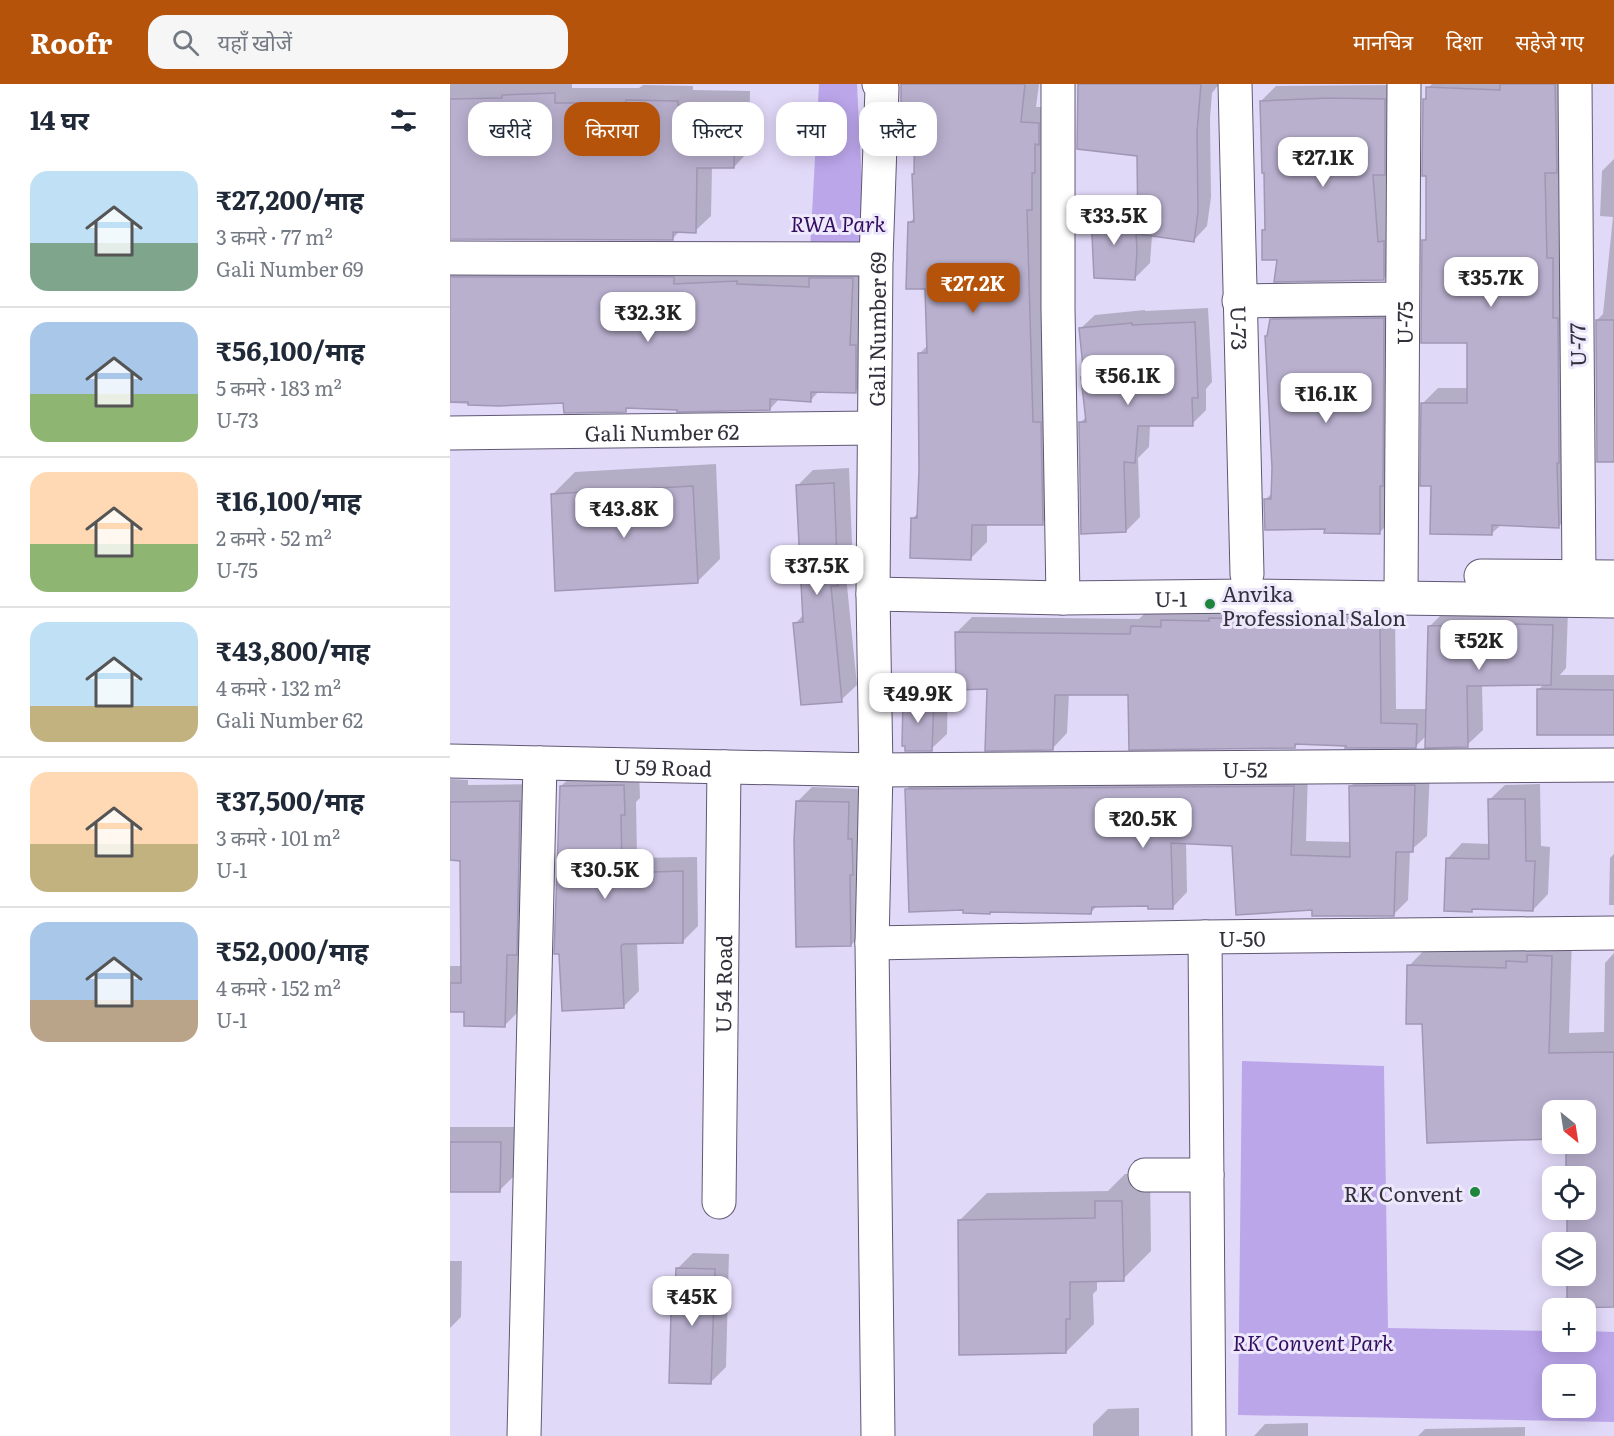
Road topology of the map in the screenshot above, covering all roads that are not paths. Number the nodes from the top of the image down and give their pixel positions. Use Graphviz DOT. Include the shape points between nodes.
graph roads {
  1 [pos="1058,84"];
  2 [pos="1235,84"];
  3 [pos="1404,84"];
  4 [pos="1575,84"];
  5 [pos="881,86"];
  6 [pos="450,258"];
  7 [pos="876,259"];
  8 [pos="1402,299"];
  9 [pos="1239,301"];
  10 [pos="874,428"];
  11 [pos="450,433"];
  12 [pos="1247,574"];
  13 [pos="1614,577"];
  14 [pos="873,582"];
  15 [pos="1401,586"];
  16 [pos="1063,587"];
  17 [pos="1569,589"];
  18 [pos="1614,601"];
  19 [pos="450,761"];
  20 [pos="540,763"];
  21 [pos="1614,765"];
  22 [pos="724,766"];
  23 [pos="876,770"];
  24 [pos="1614,933"];
  25 [pos="1205,937"];
  26 [pos="872,943"];
  27 [pos="1145,1175"];
  28 [pos="1207,1175"];
  29 [pos="719,1202"];
  30 [pos="524,1436"];
  31 [pos="878,1436"];
  32 [pos="1209,1436"];
  1 -- 16 [label="street"];
  2 -- 9 [label="street, U-73"];
  3 -- 8 [label="street, U-75"];
  4 -- 17 [label="street, U-77"];
  5 -- 7 [label="street, Gali Number 69"];
  6 -- 7 [label="street"];
  7 -- 10 [label="street, Gali Number 69"];
  8 -- 9 [label="street"];
  8 -- 15 [label="street, U-75"];
  9 -- 12 [label="street, U-73"];
  10 -- 11 [label="street, Gali Number 62"];
  10 -- 14 [label="street, Gali Number 69"];
  12 -- 15 [label="street, U-1"];
  12 -- 16 [label="street, U-1"];
  13 -- 17 [label="street, U-1"];
  14 -- 16 [label="street, U-1"];
  14 -- 23 [label="street, Gali Number 69"];
  15 -- 16 [label="street, U-1"];
  15 -- 17 [label="street, U-1"];
  17 -- 18 [label="street, U-1"];
  19 -- 20 [label="street, U 59 Road"];
  20 -- 22 [label="street, U 59 Road"];
  20 -- 30 [label="street"];
  21 -- 23 [label="street, U-52"];
  22 -- 23 [label="street, U 59 Road"];
  22 -- 29 [label="street, U 54 Road"];
  23 -- 26 [label="street, Gali Number 69"];
  24 -- 25 [label="street, U-50"];
  25 -- 26 [label="street, U-50"];
  25 -- 28 [label="street"];
  26 -- 31 [label="street, Gali Number 69"];
  27 -- 28 [label="street"];
  28 -- 32 [label="street"];
}
